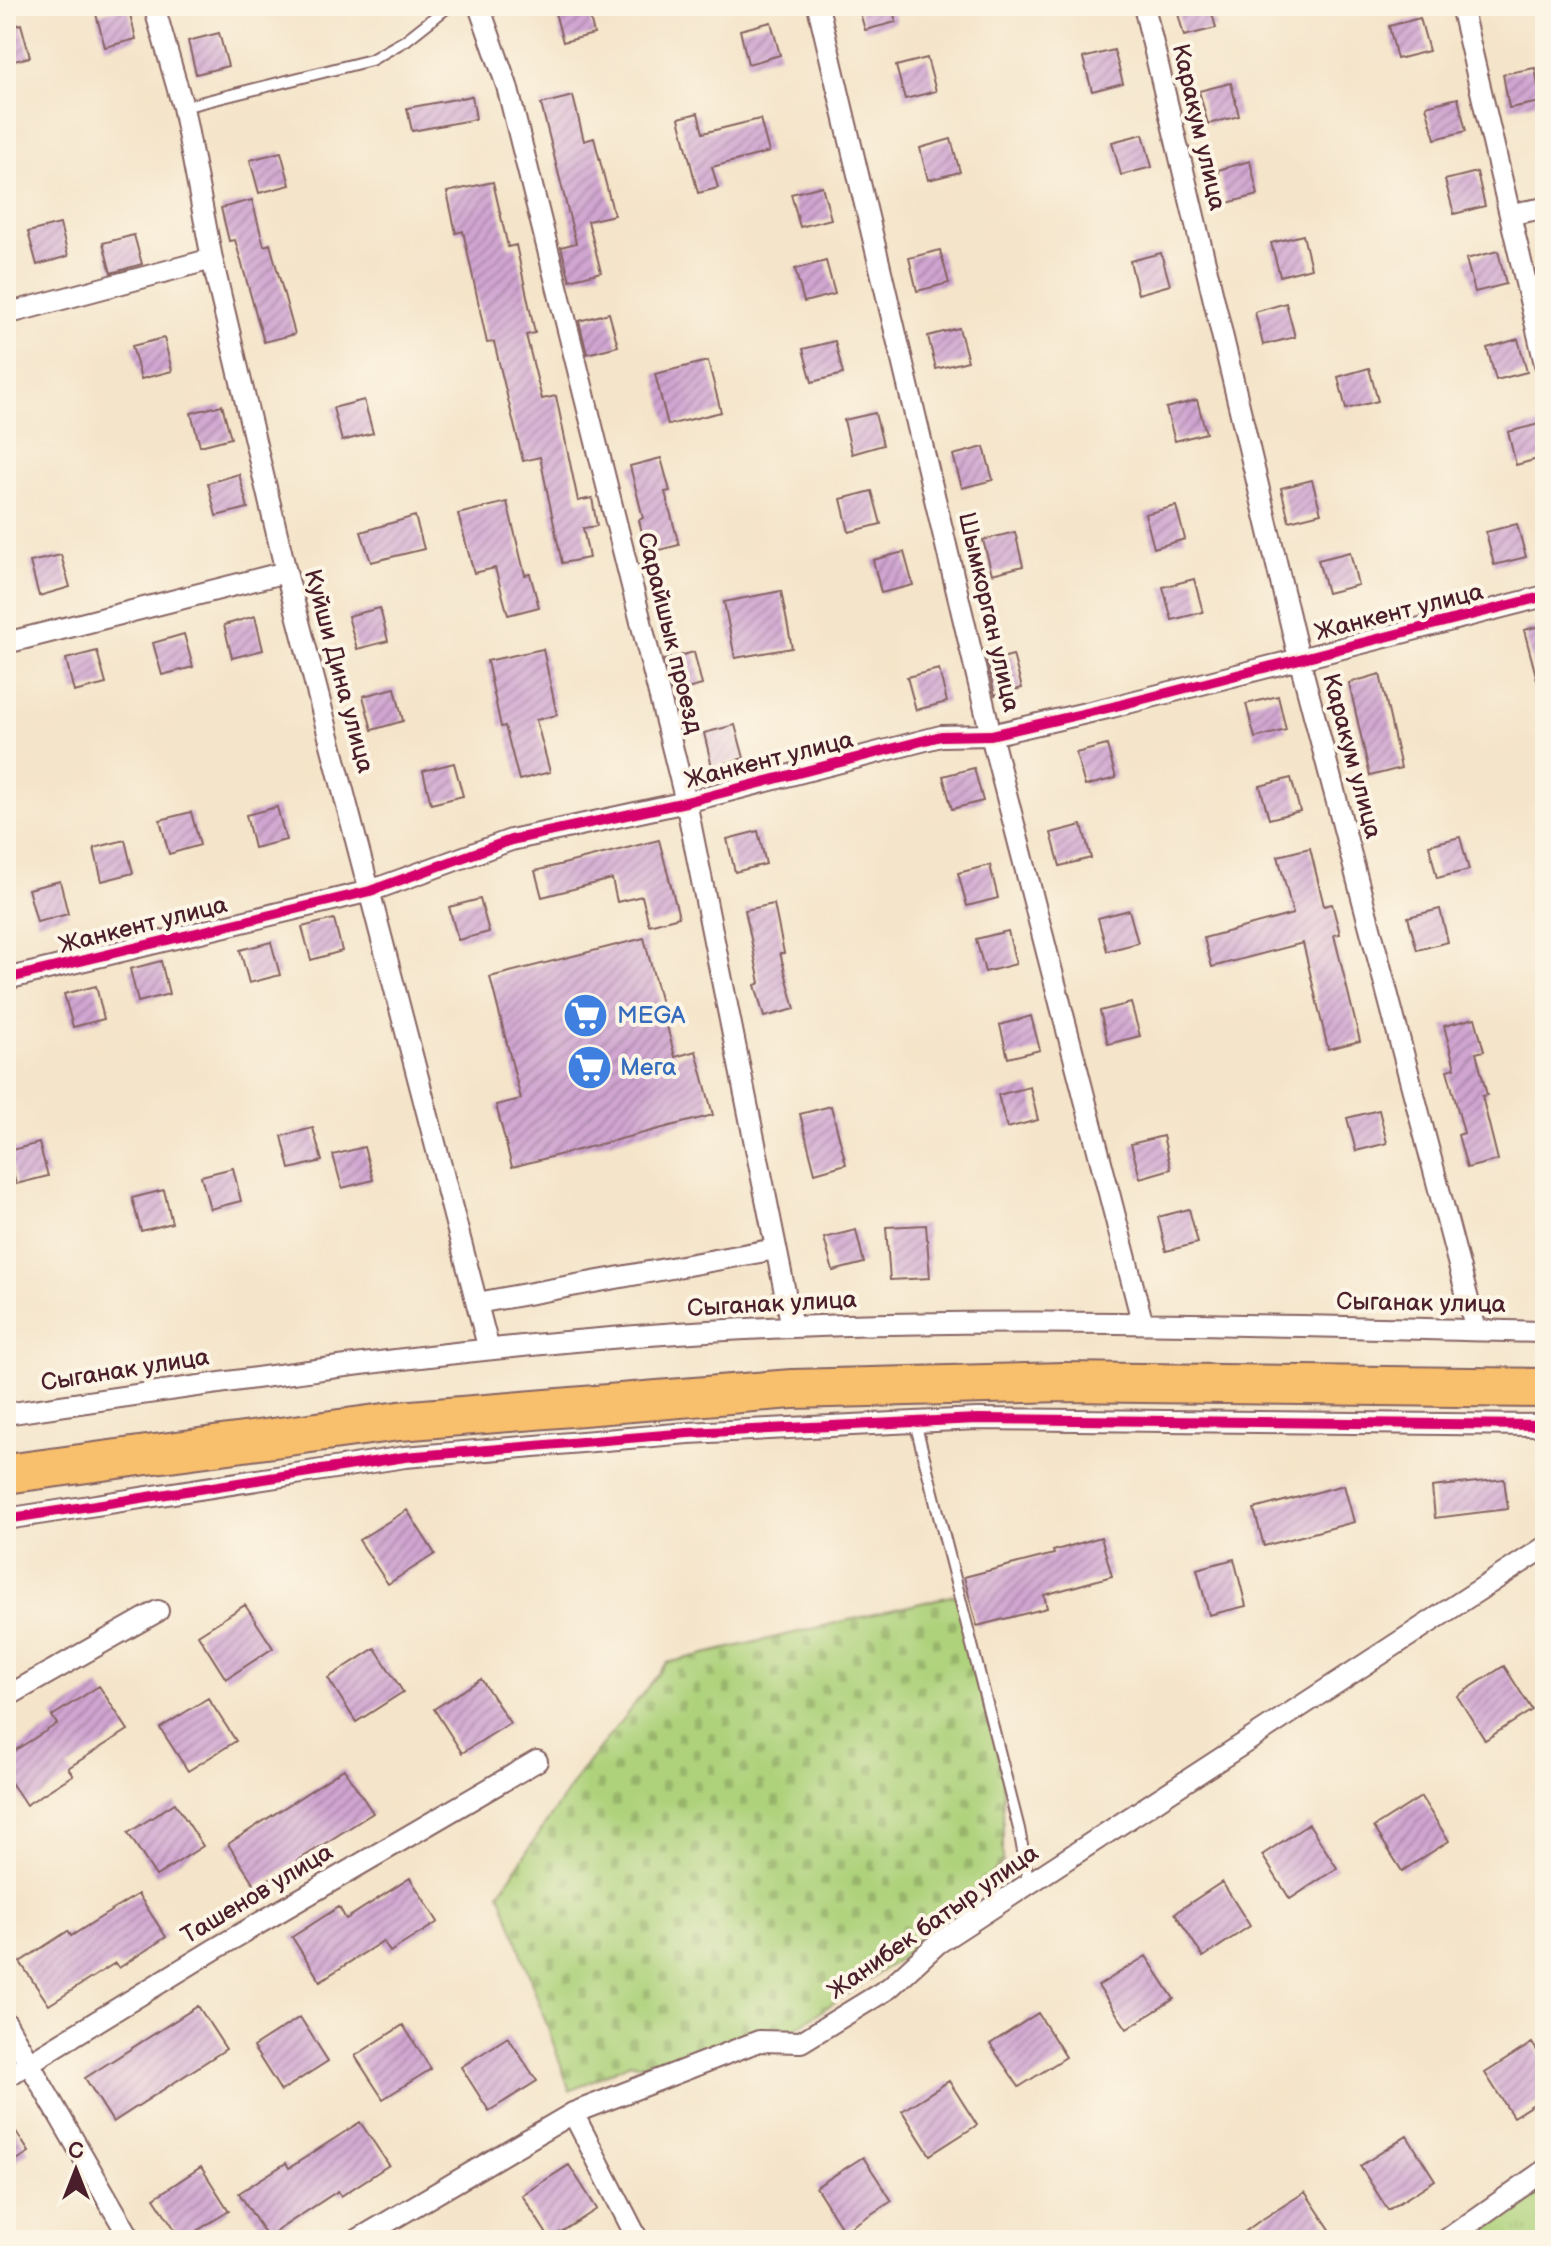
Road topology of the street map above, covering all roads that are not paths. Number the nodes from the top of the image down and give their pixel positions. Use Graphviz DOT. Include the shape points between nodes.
graph roads {
  1 [pos="154,6"];
  2 [pos="449,6"];
  3 [pos="479,6"];
  4 [pos="818,6"];
  5 [pos="1144,6"];
  6 [pos="1461,6"];
  7 [pos="183,107"];
  8 [pos="1545,208"];
  9 [pos="1511,214"];
  10 [pos="212,259"];
  11 [pos="6,314"];
  12 [pos="1545,364"];
  13 [pos="286,572"];
  14 [pos="1545,596"];
  15 [pos="6,643"];
  16 [pos="1299,658"];
  17 [pos="991,735"];
  18 [pos="686,802"];
  19 [pos="370,891"];
  20 [pos="6,979"];
  21 [pos="776,1249"];
  22 [pos="477,1303"];
  23 [pos="1142,1321"];
  24 [pos="792,1327"];
  25 [pos="1476,1330"];
  26 [pos="1545,1332"];
  27 [pos="488,1346"];
  28 [pos="1545,1364"];
  29 [pos="1545,1388"];
  30 [pos="6,1414"];
  31 [pos="915,1422"];
  32 [pos="1545,1425"];
  33 [pos="6,1450"];
  34 [pos="6,1474"];
  35 [pos="6,1519"];
  36 [pos="1545,1547"];
  37 [pos="158,1611"];
  38 [pos="6,1697"];
  39 [pos="537,1761"];
  40 [pos="1029,1885"];
  41 [pos="6,2023"];
  42 [pos="30,2064"];
  43 [pos="6,2077"];
  44 [pos="573,2113"];
  45 [pos="1545,2170"];
  46 [pos="131,2240"];
  47 [pos="357,2240"];
  48 [pos="638,2240"];
  49 [pos="1446,2240"];
  1 -- 7 [label="street, Куйши Дина улица"];
  2 -- 7 [label="lane" via="371,60"];
  3 -- 18 [label="street, Сарайшык проезд" via="507,86"];
  4 -- 17 [label="street, Шымкорган улица"];
  5 -- 16 [label="street, Каракум улица"];
  6 -- 9 [label="street"];
  7 -- 10 [label="street, Куйши Дина улица"];
  8 -- 9 [label="street"];
  9 -- 12 [label="street"];
  10 -- 11 [label="street"];
  10 -- 13 [label="street, Куйши Дина улица"];
  13 -- 15 [label="street"];
  13 -- 19 [label="street, Куйши Дина улица"];
  14 -- 16 [label="street, Жанкент улица"];
  16 -- 17 [label="street, Жанкент улица"];
  16 -- 25 [label="street, Каракум улица"];
  17 -- 18 [label="street, Жанкент улица" via="941,736"];
  17 -- 23 [label="street, Шымкорган улица"];
  18 -- 19 [label="street, Жанкент улица" via="511,840"];
  18 -- 21 [label="street, Сарайшык проезд"];
  19 -- 20 [label="street, Жанкент улица"];
  19 -- 22 [label="street, Куйши Дина улица"];
  21 -- 22 [label="street"];
  21 -- 24 [label="street, Сарайшык проезд"];
  22 -- 27 [label="street, Куйши Дина улица"];
  23 -- 24 [label="street, Сыганак улица"];
  23 -- 25 [label="street, Сыганак улица"];
  24 -- 27 [label="street, Сыганак улица"];
  25 -- 26 [label="street, Сыганак улица"];
  27 -- 30 [label="street, Сыганак улица"];
  28 -- 33 [label="highway" via="1063,1358 790,1365 396,1397"];
  29 -- 34 [label="highway" via="1063,1382 792,1389 399,1421"];
  31 -- 32 [label="street"];
  31 -- 35 [label="street" via="688,1433 405,1457"];
  31 -- 40 [label="lane"];
  36 -- 40 [label="street, Жанибек батыр улица"];
  37 -- 38 [label="street"];
  39 -- 42 [label="street, Ташенов улица" via="228,1941"];
  40 -- 44 [label="street, Жанибек батыр улица" via="938,1943 889,1988 801,2042 759,2041"];
  41 -- 42 [label="street"];
  42 -- 43 [label="street, Ташенов улица"];
  42 -- 46 [label="street"];
  44 -- 47 [label="street, Жанибек батыр улица"];
  44 -- 48 [label="street"];
  45 -- 49 [label="street"];
}
